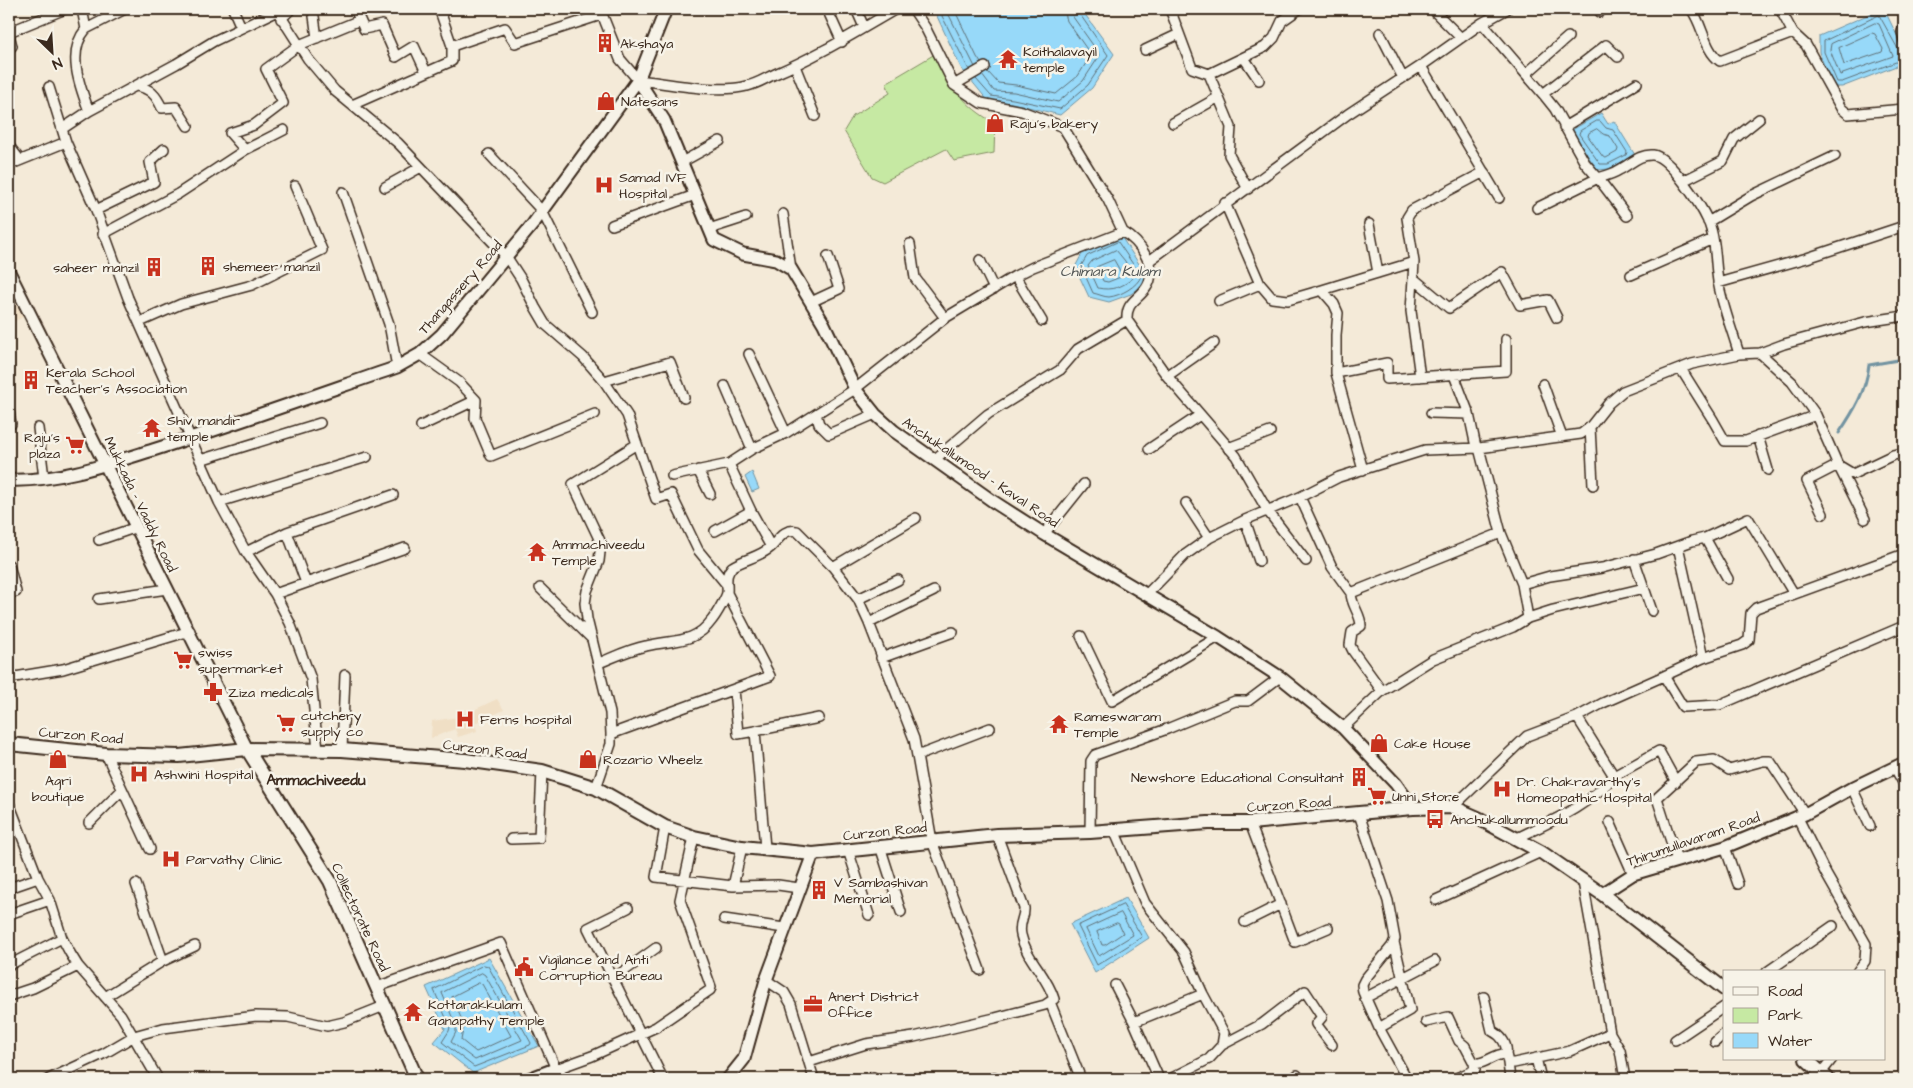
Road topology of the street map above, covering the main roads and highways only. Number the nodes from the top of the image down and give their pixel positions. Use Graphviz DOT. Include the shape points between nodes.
graph roads {
  1 [pos="9,744"];
  2 [pos="247,749"];
  3 [pos="1723,988"];
  4 [pos="1807,1060"];
  5 [pos="559,1074"];
  6 [pos="1820,1077"];
  7 [pos="417,1079"];
  8 [pos="530,1079"];
  1 -- 2 [label="main road, Curzon Road" via="106,754 179,756"];
  2 -- 3 [label="main road, Curzon Road" via="342,750 465,760 542,771 596,788 665,826 694,837 742,847 812,854 997,835 1250,823 1453,807 1540,852 1602,894"];
  2 -- 7 [label="main road, Collectorate Road" via="330,881"];
  4 -- 6 [label="main road"];
  5 -- 8 [label="main road"];
}
